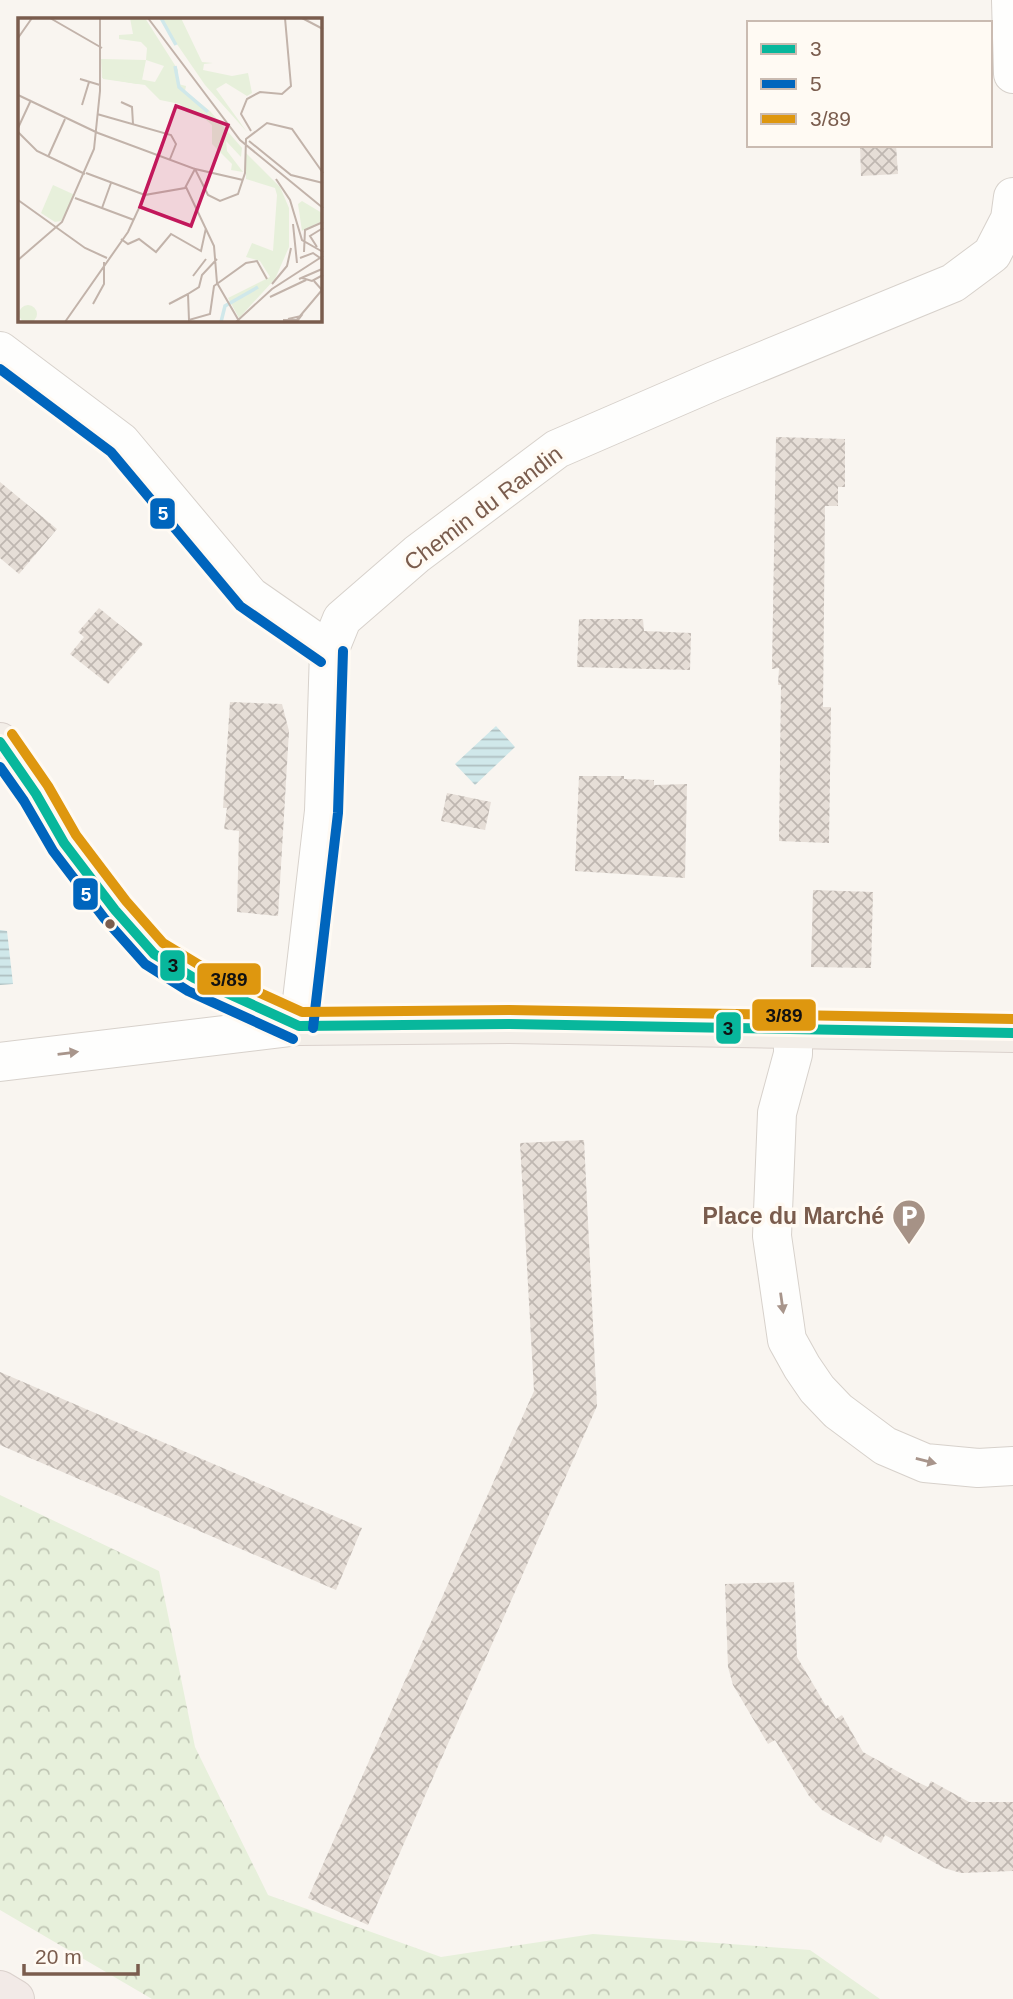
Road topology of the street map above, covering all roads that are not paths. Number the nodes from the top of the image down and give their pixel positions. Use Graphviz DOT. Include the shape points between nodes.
graph roads {
  1 [pos="1011,0"];
  2 [pos="1013,74"];
  3 [pos="1013,197"];
  4 [pos="1002,251"];
  5 [pos="0,351"];
  6 [pos="329,651"];
  7 [pos="0,742"];
  8 [pos="299,1026"];
  9 [pos="793,1028"];
  10 [pos="1013,1033"];
  11 [pos="0,1062"];
  12 [pos="1013,1466"];
  13 [pos="0,1990"];
  14 [pos="15,1999"];
  1 -- 2 [label="street"];
  3 -- 4 [label="street, Chemin du Randin"];
  4 -- 6 [label="street, Chemin du Randin" via="953,283 557,449 417,554 342,619"];
  5 -- 6 [label="street" via="121,442 250,596"];
  6 -- 8 [label="street, Chemin du Randin" via="324,811"];
  7 -- 8 [label="main road" via="70,852 154,954 194,978"];
  8 -- 9 [label="main road"];
  11 -- 8 [label="street, one-way"];
  9 -- 10 [label="main road"];
  9 -- 12 [label="street, one-way" via="793,1054 777,1113 772,1236 787,1340 838,1412 885,1446 925,1463"];
  13 -- 14 [label="highway"];
}
